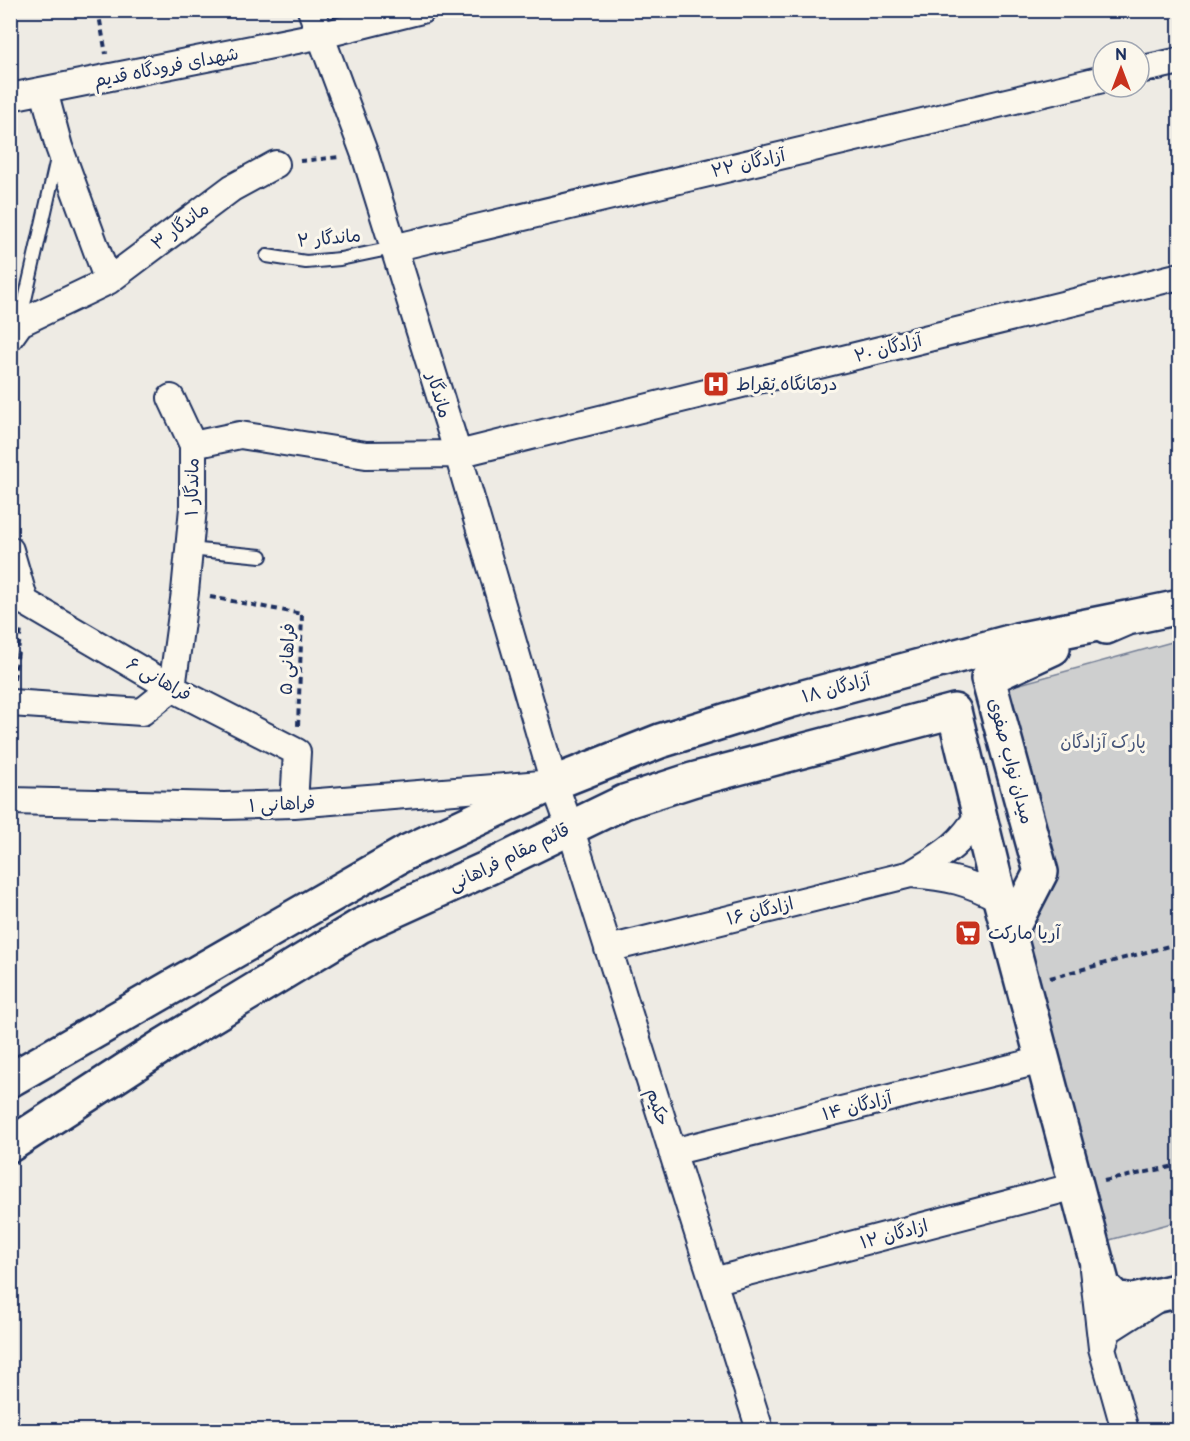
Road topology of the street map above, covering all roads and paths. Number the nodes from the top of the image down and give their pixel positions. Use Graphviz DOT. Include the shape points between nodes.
graph roads {
  1 [pos="98,10"];
  2 [pos="311,10"];
  3 [pos="422,10"];
  4 [pos="322,35"];
  5 [pos="1179,61"];
  6 [pos="1151,67"];
  7 [pos="110,78"];
  8 [pos="1091,82"];
  9 [pos="44,91"];
  10 [pos="10,97"];
  11 [pos="59,147"];
  12 [pos="365,155"];
  13 [pos="276,164"];
  14 [pos="393,248"];
  15 [pos="267,256"];
  16 [pos="1179,276"];
  17 [pos="108,281"];
  18 [pos="15,330"];
  19 [pos="171,398"];
  20 [pos="193,445"];
  21 [pos="458,454"];
  22 [pos="189,549"];
  23 [pos="10,550"];
  24 [pos="261,556"];
  25 [pos="185,592"];
  26 [pos="25,602"];
  27 [pos="1179,607"];
  28 [pos="1127,618"];
  29 [pos="172,688"];
  30 [pos="10,703"];
  31 [pos="297,752"];
  32 [pos="554,783"];
  33 [pos="10,801"];
  34 [pos="294,804"];
  35 [pos="979,814"];
  36 [pos="570,827"];
  37 [pos="912,873"];
  38 [pos="1000,899"];
  39 [pos="1009,933"];
  40 [pos="1179,943"];
  41 [pos="608,949"];
  42 [pos="1023,985"];
  43 [pos="1043,1060"];
  44 [pos="10,1080"];
  45 [pos="10,1145"];
  46 [pos="672,1152"];
  47 [pos="1179,1165"];
  48 [pos="1076,1186"];
  49 [pos="1089,1237"];
  50 [pos="713,1281"];
  51 [pos="1171,1293"];
  52 [pos="1102,1348"];
  53 [pos="760,1431"];
  54 [pos="1125,1431"];
  1 -- 7 [label="path"];
  2 -- 4 [label="street, ماندگار"];
  3 -- 4 [label="street, شهدای فرودگاه قدیم"];
  4 -- 7 [label="street, شهدای فرودگاه قدیم"];
  4 -- 12 [label="street, ماندگار"];
  5 -- 6 [label="street"];
  7 -- 9 [label="street, شهدای فرودگاه قدیم"];
  8 -- 14 [label="street, آزادگان ۲۲"];
  9 -- 10 [label="street, شهدای فرودگاه قدیم"];
  9 -- 11 [label="street"];
  11 -- 17 [label="street"];
  11 -- 18 [label="lane"];
  12 -- 13 [label="path"];
  12 -- 14 [label="street, ماندگار"];
  13 -- 17 [label="street, ماندگار ۳" via="232,188"];
  14 -- 15 [label="lane, ماندگار ۲" via="306,262"];
  14 -- 21 [label="street, ماندگار"];
  16 -- 21 [label="street, آزادگان ۲۰"];
  17 -- 18 [label="street, ماندگار ۳"];
  19 -- 20 [label="street"];
  20 -- 21 [label="street, ماندگار ۱" via="240,435 366,455"];
  20 -- 22 [label="street, ماندگار ۱" via="194,507"];
  21 -- 32 [label="street, ماندگار"];
  22 -- 24 [label="lane"];
  22 -- 25 [label="street, ماندگار ۱"];
  23 -- 26 [label="street"];
  25 -- 29 [label="street, ماندگار ۱"];
  25 -- 31 [label="path, فراهانی ۵" via="302,614"];
  26 -- 29 [label="street, فراهانی ۶"];
  26 -- 30 [label="path"];
  27 -- 28 [label="street, میدان نواب صفوی"];
  28 -- 32 [label="street, آزادگان ۱۸" via="1017,640 789,701 660,741"];
  28 -- 39 [label="street, میدان نواب صفوی" via="988,678 1041,872"];
  29 -- 30 [label="street" via="142,712"];
  29 -- 31 [label="street, فراهانی ۶"];
  31 -- 34 [label="street"];
  32 -- 34 [label="street, فراهانی ۱"];
  32 -- 36 [label="street, حکیم"];
  32 -- 44 [label="street" via="407,852"];
  33 -- 34 [label="street, فراهانی ۱"];
  35 -- 36 [label="street, قائم مقام فراهانی" via="954,711 692,780 624,802"];
  35 -- 37 [label="street, ازادگان ۱۶" via="967,834 951,849"];
  35 -- 38 [label="street"];
  36 -- 41 [label="street, حکیم"];
  36 -- 45 [label="street, قائم مقام فراهانی" via="360,926 164,1045"];
  37 -- 38 [label="street, ازادگان ۱۶" via="976,885"];
  37 -- 41 [label="street, ازادگان ۱۶"];
  38 -- 39 [label="street"];
  39 -- 42 [label="street"];
  40 -- 42 [label="path"];
  41 -- 46 [label="street, حکیم"];
  42 -- 43 [label="street"];
  43 -- 46 [label="street, آزادگان ۱۴"];
  43 -- 48 [label="street"];
  46 -- 50 [label="street, حکیم"];
  47 -- 48 [label="path"];
  48 -- 49 [label="street"];
  48 -- 50 [label="street, ازادگان ۱۲"];
  49 -- 51 [label="street" via="1103,1286 1115,1298 1133,1301"];
  49 -- 52 [label="street"];
  50 -- 53 [label="street, حکیم"];
  51 -- 52 [label="street" via="1108,1330"];
  52 -- 54 [label="street"];
}
